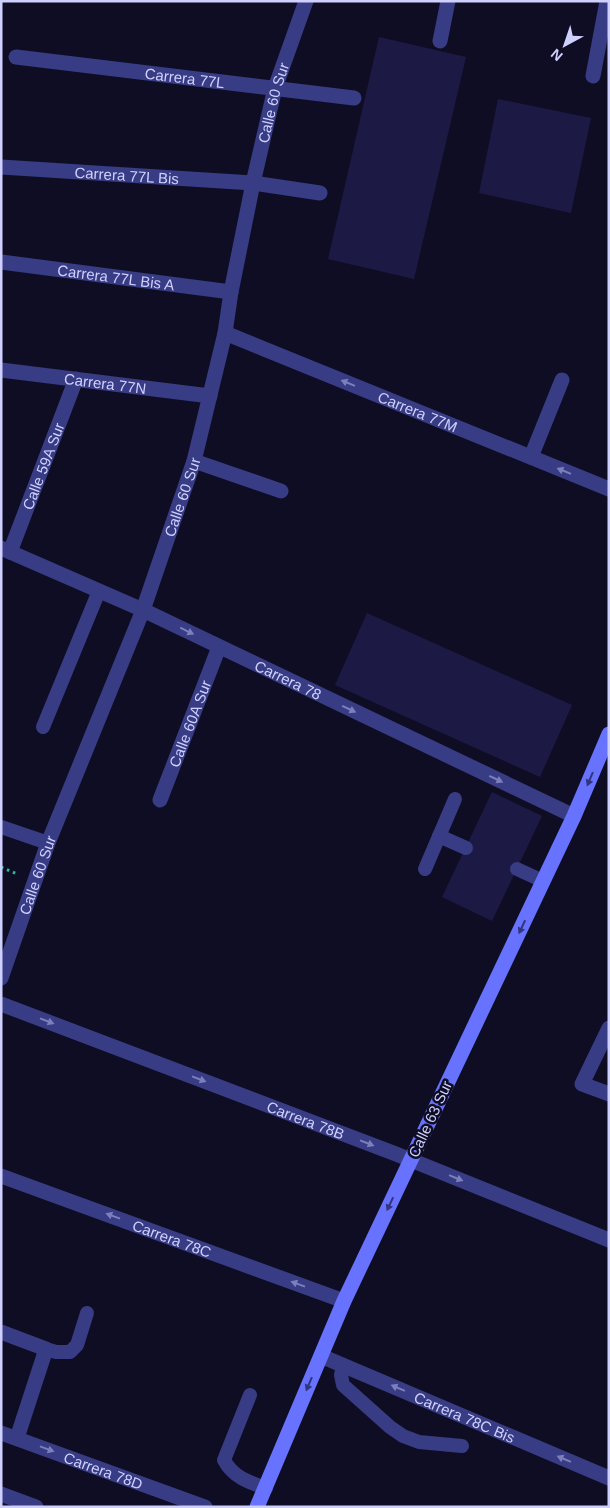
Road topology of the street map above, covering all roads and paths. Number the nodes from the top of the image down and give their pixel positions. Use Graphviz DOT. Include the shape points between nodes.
graph roads {
  1 [pos="306,1"];
  2 [pos="448,1"];
  3 [pos="607,1"];
  4 [pos="440,41"];
  5 [pos="16,57"];
  6 [pos="593,76"];
  7 [pos="275,88"];
  8 [pos="354,98"];
  9 [pos="1,168"];
  10 [pos="254,182"];
  11 [pos="320,193"];
  12 [pos="1,262"];
  13 [pos="231,292"];
  14 [pos="225,333"];
  15 [pos="1,370"];
  16 [pos="76,379"];
  17 [pos="562,380"];
  18 [pos="210,396"];
  19 [pos="531,457"];
  20 [pos="194,461"];
  21 [pos="609,489"];
  22 [pos="281,491"];
  23 [pos="6,550"];
  24 [pos="99,591"];
  25 [pos="143,610"];
  26 [pos="219,647"];
  27 [pos="43,727"];
  28 [pos="609,734"];
  29 [pos="604,757"];
  30 [pos="455,799"];
  31 [pos="160,800"];
  32 [pos="574,816"];
  33 [pos="1,827"];
  34 [pos="439,836"];
  35 [pos="48,843"];
  36 [pos="466,848"];
  37 [pos="425,869"];
  38 [pos="517,869"];
  39 [pos="543,881"];
  40 [pos="1,978"];
  41 [pos="1,1004"];
  42 [pos="609,1028"];
  43 [pos="609,1094"];
  44 [pos="411,1160"];
  45 [pos="1,1176"];
  46 [pos="609,1240"];
  47 [pos="344,1300"];
  48 [pos="87,1313"];
  49 [pos="1,1332"];
  50 [pos="46,1349"];
  51 [pos="321,1356"];
  52 [pos="343,1365"];
  53 [pos="250,1396"];
  54 [pos="1,1433"];
  55 [pos="17,1438"];
  56 [pos="462,1446"];
  57 [pos="609,1478"];
  58 [pos="266,1488"];
  59 [pos="1,1494"];
  60 [pos="36,1507"];
  61 [pos="205,1507"];
  62 [pos="257,1507"];
  1 -- 7 [label="street, Calle 60 Sur"];
  2 -- 4 [label="street"];
  3 -- 6 [label="street"];
  5 -- 7 [label="street, Carrera 77L"];
  7 -- 8 [label="street, Carrera 77L"];
  7 -- 10 [label="street, Calle 60 Sur"];
  9 -- 10 [label="street, Carrera 77L Bis"];
  10 -- 11 [label="street, Carrera 77L Bis"];
  10 -- 13 [label="street, Calle 60 Sur"];
  12 -- 13 [label="street, Carrera 77L Bis A"];
  13 -- 14 [label="street, Calle 60 Sur"];
  14 -- 18 [label="street, Calle 60 Sur"];
  19 -- 14 [label="street, Carrera 77M, one-way"];
  15 -- 16 [label="street, Carrera 77N"];
  16 -- 18 [label="street, Carrera 77N"];
  16 -- 23 [label="street, Calle 59A Sur"];
  17 -- 19 [label="street"];
  18 -- 20 [label="street, Calle 60 Sur"];
  21 -- 19 [label="street, Carrera 77M, one-way"];
  20 -- 22 [label="street"];
  20 -- 25 [label="street, Calle 60 Sur"];
  23 -- 24 [label="street, Carrera 78"];
  24 -- 25 [label="street, Carrera 78"];
  24 -- 27 [label="lane"];
  25 -- 26 [label="street, Carrera 78, one-way"];
  25 -- 35 [label="street, Calle 60 Sur"];
  26 -- 31 [label="street, Calle 60A Sur"];
  26 -- 32 [label="street, Carrera 78, one-way"];
  28 -- 29 [label="main road, Calle 63 Sur"];
  29 -- 32 [label="main road, Calle 63 Sur, one-way"];
  30 -- 34 [label="lane"];
  32 -- 39 [label="main road, Calle 63 Sur"];
  33 -- 35 [label="lane"];
  34 -- 36 [label="lane"];
  34 -- 37 [label="lane"];
  35 -- 40 [label="street, Calle 60 Sur"];
  38 -- 39 [label="lane"];
  39 -- 44 [label="main road, Calle 63 Sur, one-way"];
  41 -- 44 [label="street, Carrera 78B, one-way"];
  42 -- 43 [label="street" via="582,1084"];
  44 -- 46 [label="street, Carrera 78B, one-way"];
  44 -- 47 [label="main road, Calle 63 Sur, one-way"];
  47 -- 45 [label="street, Carrera 78C, one-way"];
  47 -- 51 [label="main road, Calle 63 Sur"];
  48 -- 50 [label="lane" via="77,1345 70,1352"];
  49 -- 50 [label="street"];
  50 -- 55 [label="street"];
  51 -- 52 [label="street, Carrera 78C Bis"];
  51 -- 58 [label="main road, Calle 63 Sur, one-way"];
  52 -- 56 [label="lane" via="343,1385 403,1436 419,1442"];
  57 -- 52 [label="street, Carrera 78C Bis, one-way"];
  53 -- 58 [label="lane" via="224,1460 229,1470 245,1481"];
  54 -- 55 [label="street, Carrera 78D"];
  55 -- 61 [label="street, Carrera 78D, one-way"];
  58 -- 62 [label="main road, Calle 63 Sur"];
  59 -- 60 [label="street"];
}
